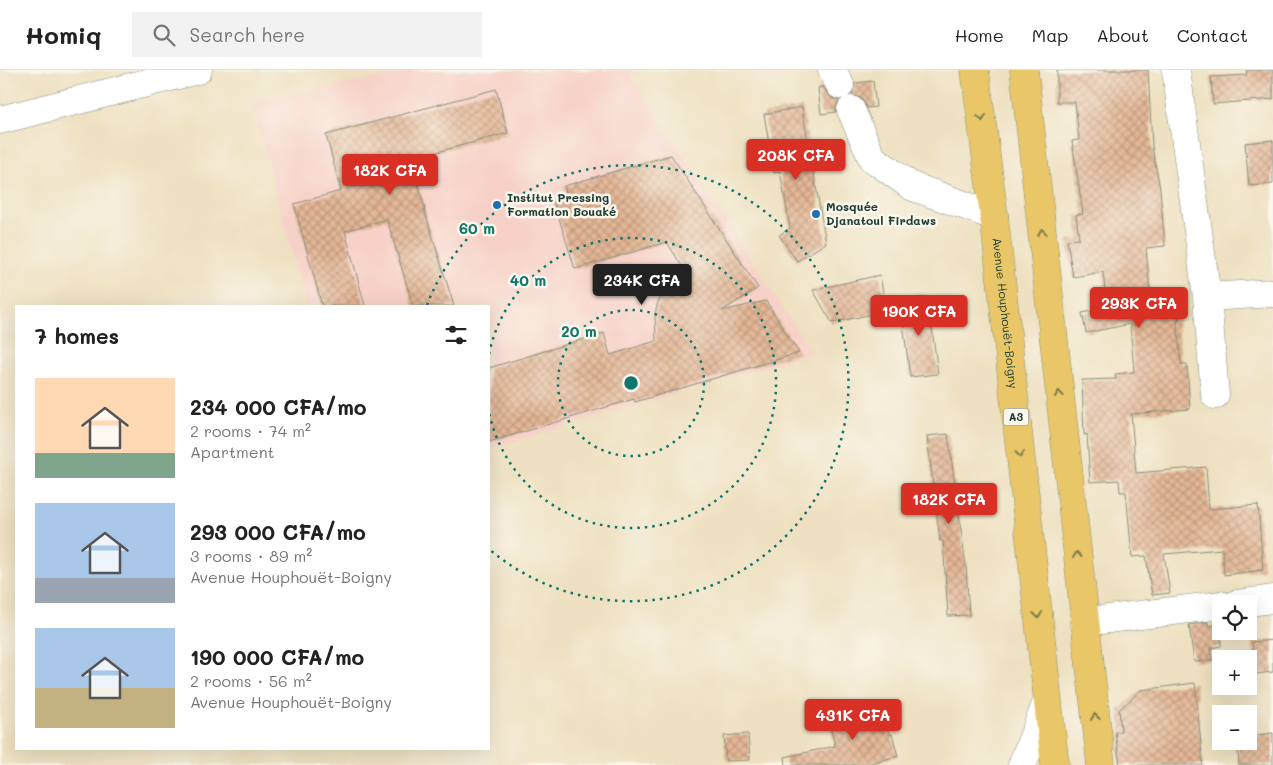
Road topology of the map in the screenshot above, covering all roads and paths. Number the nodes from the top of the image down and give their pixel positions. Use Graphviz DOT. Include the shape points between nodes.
graph roads {
  1 [pos="198,70"];
  2 [pos="975,70"];
  3 [pos="1024,70"];
  4 [pos="1176,70"];
  5 [pos="851,110"];
  6 [pos="0,120"];
  7 [pos="994,216"];
  8 [pos="1273,293"];
  9 [pos="1207,297"];
  10 [pos="1215,395"];
  11 [pos="1273,599"];
  12 [pos="1257,601"];
  13 [pos="1212,607"];
  14 [pos="1084,622"];
  15 [pos="1047,702"];
  16 [pos="1022,765"];
  17 [pos="1055,765"];
  18 [pos="1101,765"];
  1 -- 6 [label="street"];
  2 -- 7 [label="highway, Avenue Houphouët-Boigny / A3, one-way"];
  14 -- 3 [label="highway, one-way"];
  4 -- 9 [label="street"];
  5 -- 7 [label="street" via="872,158 911,186"];
  7 -- 15 [label="highway, Avenue Houphouët-Boigny / A3, one-way"];
  8 -- 9 [label="street"];
  9 -- 10 [label="street"];
  11 -- 12 [label="street"];
  13 -- 14 [label="street"];
  18 -- 14 [label="highway, one-way"];
  15 -- 16 [label="street"];
  15 -- 17 [label="highway, Avenue Houphouët-Boigny / A3"];
}
